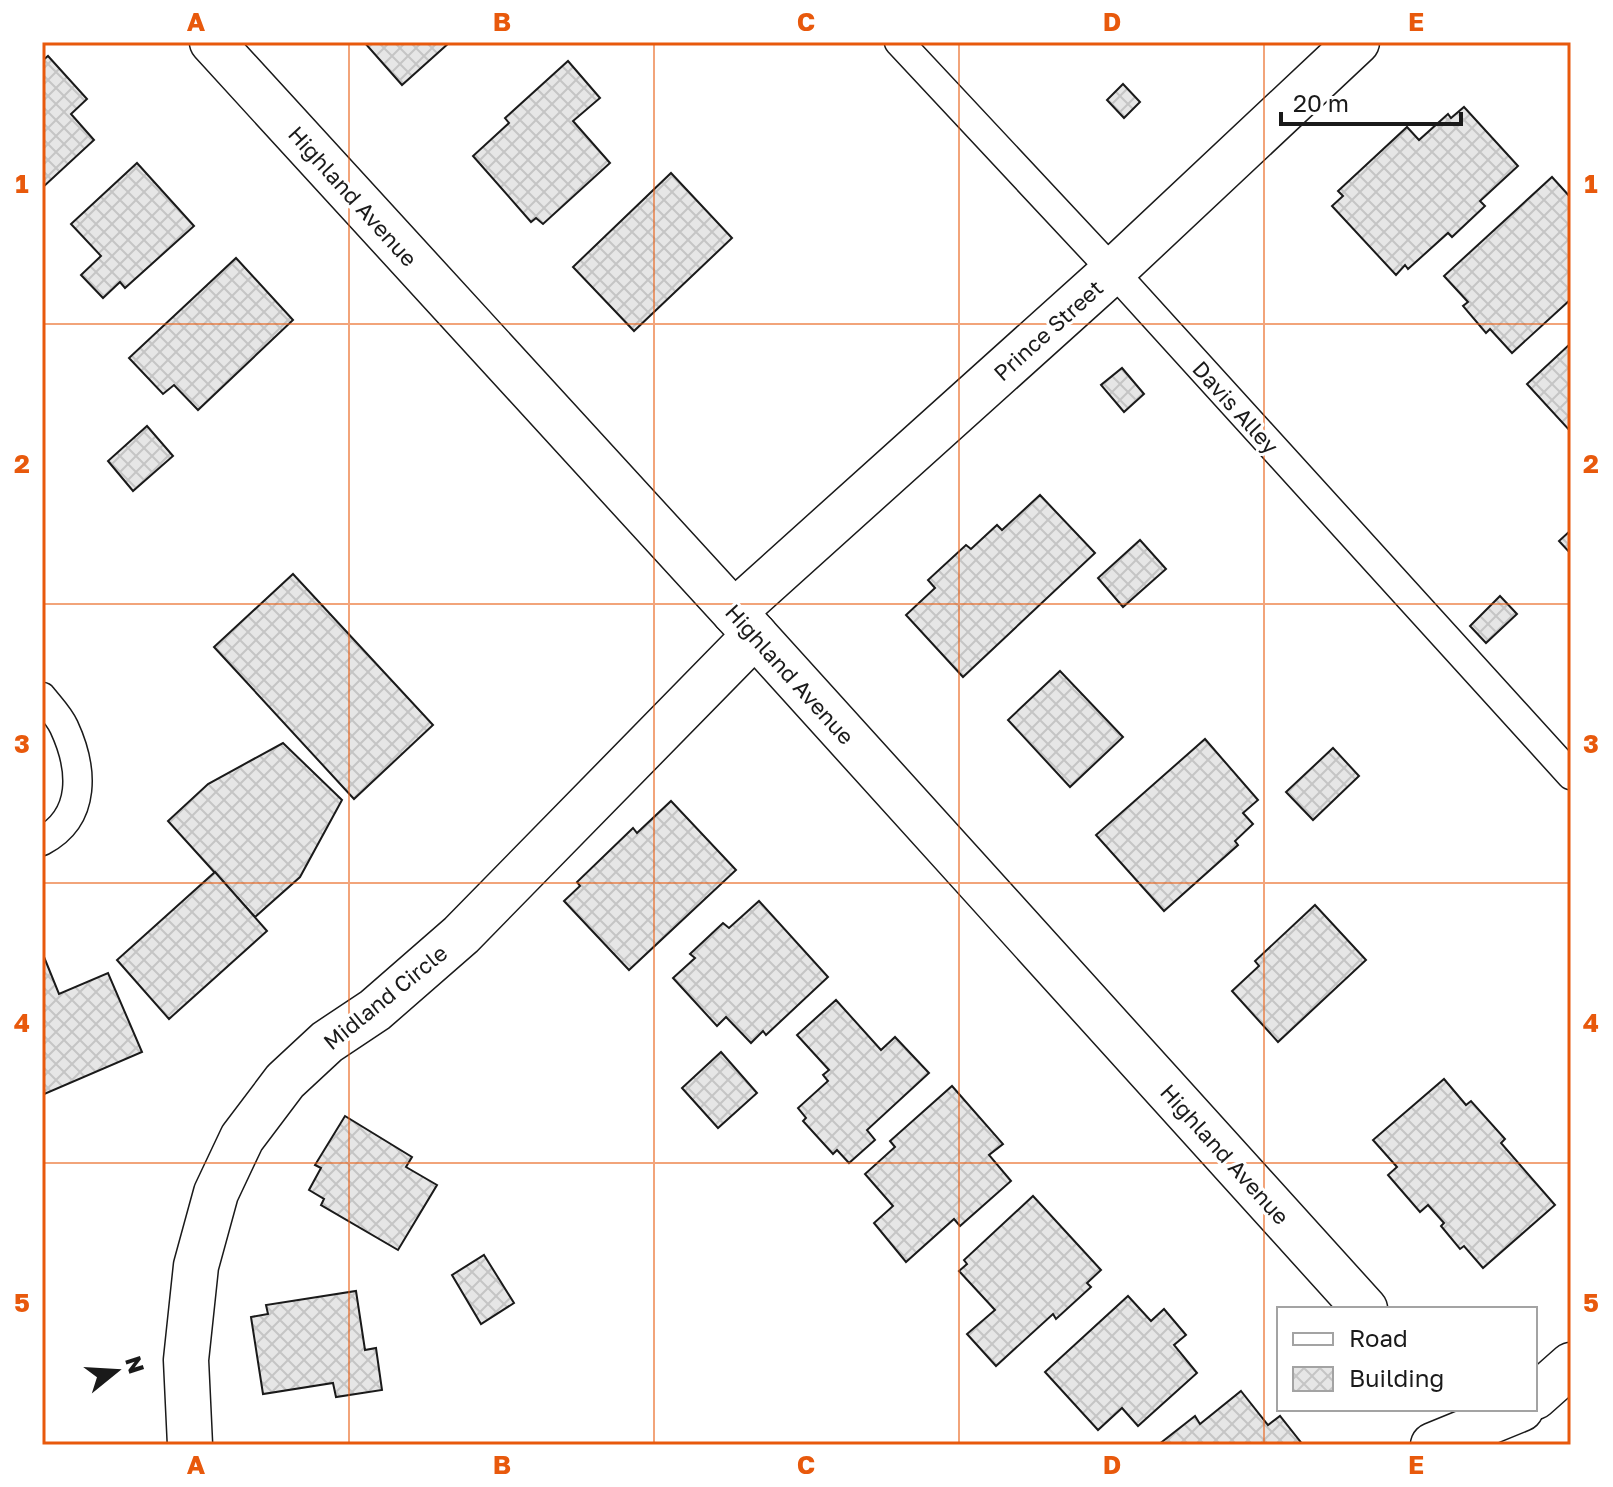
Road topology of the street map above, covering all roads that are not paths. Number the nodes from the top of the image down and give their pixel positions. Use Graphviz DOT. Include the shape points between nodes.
graph roads {
  1 [pos="212,42"];
  2 [pos="899,42"];
  3 [pos="1357,42"];
  4 [pos="1113,271"];
  5 [pos="745,624"];
  6 [pos="42,697"];
  7 [pos="1571,775"];
  8 [pos="42,841"];
  9 [pos="1363,1307"];
  10 [pos="1571,1365"];
  11 [pos="1537,1395"];
  12 [pos="1516,1411"];
  13 [pos="1473,1428"];
  14 [pos="190,1445"];
  15 [pos="1433,1445"];
  1 -- 5 [label="street, Highland Avenue"];
  2 -- 4 [label="lane, Davis Alley"];
  3 -- 4 [label="street, Prince Street"];
  4 -- 5 [label="street, Prince Street"];
  4 -- 7 [label="lane, Davis Alley"];
  5 -- 9 [label="street, Highland Avenue"];
  5 -- 14 [label="street, Midland Circle" via="461,935 375,1010 327,1042 285,1081 242,1138 216,1193 196,1266 186,1360"];
  6 -- 8 [label="lane" via="64,725 79,781 70,818"];
  10 -- 11 [label="street"];
  12 -- 13 [label="street"];
  13 -- 15 [label="street"];
}
